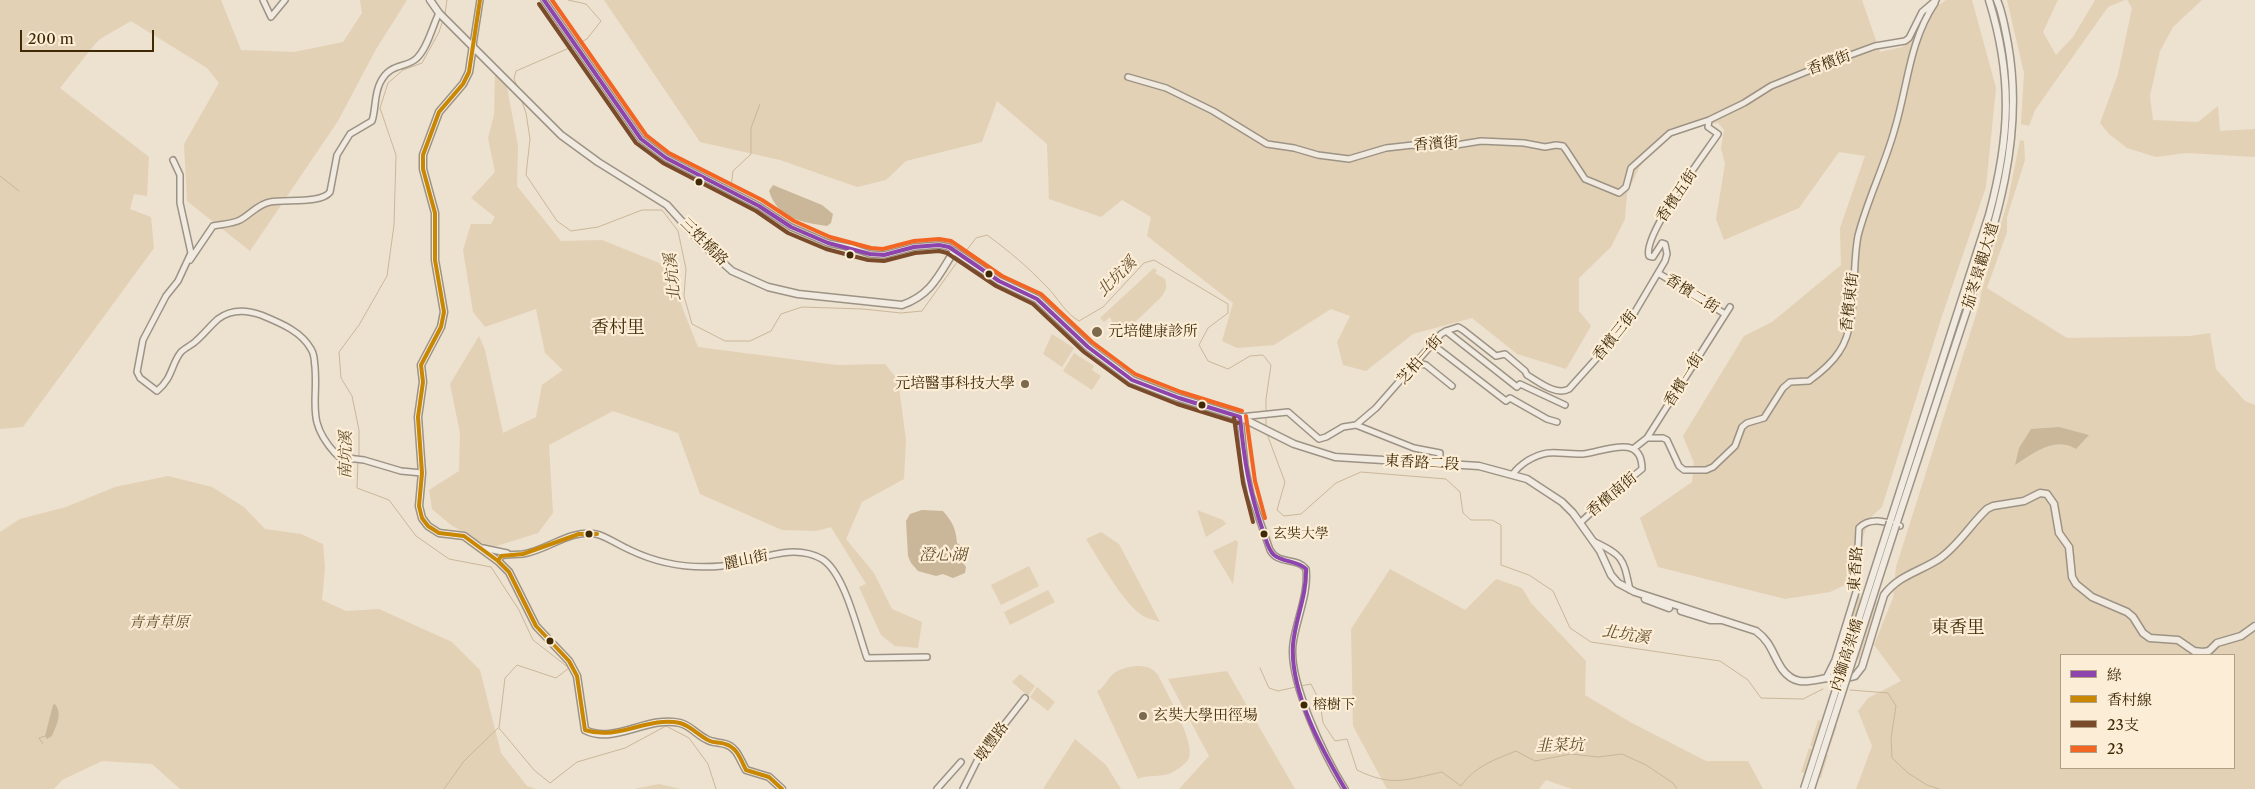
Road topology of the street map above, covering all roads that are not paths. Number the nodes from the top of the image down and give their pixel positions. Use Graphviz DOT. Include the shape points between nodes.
graph roads {
  1 [pos="263,0"];
  2 [pos="285,0"];
  3 [pos="430,0"];
  4 [pos="480,0"];
  5 [pos="544,0"];
  6 [pos="1937,0"];
  7 [pos="1989,0"];
  8 [pos="1998,0"];
  9 [pos="439,13"];
  10 [pos="473,46"];
  11 [pos="1128,77"];
  12 [pos="1709,120"];
  13 [pos="173,160"];
  14 [pos="189,241"];
  15 [pos="200,247"];
  16 [pos="957,253"];
  17 [pos="189,260"];
  18 [pos="1658,273"];
  19 [pos="1730,306"];
  20 [pos="1725,314"];
  21 [pos="1446,330"];
  22 [pos="1432,344"];
  23 [pos="1416,363"];
  24 [pos="1527,375"];
  25 [pos="1452,386"];
  26 [pos="1519,386"];
  27 [pos="1564,392"];
  28 [pos="1510,398"];
  29 [pos="1565,405"];
  30 [pos="1240,417"];
  31 [pos="1557,422"];
  32 [pos="1356,425"];
  33 [pos="1647,438"];
  34 [pos="1633,449"];
  35 [pos="1439,465"];
  36 [pos="422,473"];
  37 [pos="1513,474"];
  38 [pos="1581,522"];
  39 [pos="1895,524"];
  40 [pos="1593,541"];
  41 [pos="481,548"];
  42 [pos="510,554"];
  43 [pos="498,561"];
  44 [pos="1630,590"];
  45 [pos="1723,620"];
  46 [pos="2255,626"];
  47 [pos="926,657"];
  48 [pos="1835,660"];
  49 [pos="1826,678"];
  50 [pos="1842,678"];
  51 [pos="1025,698"];
  52 [pos="961,762"];
  53 [pos="782,789"];
  54 [pos="937,789"];
  55 [pos="963,789"];
  56 [pos="1345,789"];
  57 [pos="1804,789"];
  58 [pos="1811,789"];
  1 -- 2 [label="street" via="272,17"];
  3 -- 9 [label="street"];
  4 -- 10 [label="street"];
  5 -- 16 [label="street" via="641,139 666,158 791,227 828,243 870,254 884,255 914,247 939,245"];
  6 -- 12 [label="street, 香檳街" via="1922,12 1905,41 1875,46 1771,86"];
  6 -- 33 [label="street, 香檳東街" via="1914,47 1894,130 1862,222 1851,315 1840,351 1809,380 1790,382 1783,388 1764,418 1742,427 1735,446 1713,467 1699,472 1684,470 1667,440"];
  7 -- 39 [label="street, 茄苳景觀大道" via="1999,32 2006,78 2006,132 2001,173"];
  8 -- 39 [label="street, 茄苳景觀大道" via="2014,76 2013,133 2007,175 1971,298"];
  9 -- 10 [label="street"];
  9 -- 15 [label="street" via="416,60 388,71 379,84 372,121 350,134 337,155 330,192 326,197 260,205 241,219 213,226"];
  10 -- 16 [label="street, 三姓橋路" via="568,140 666,205 732,271 768,287 798,294 902,305 927,292"];
  10 -- 36 [label="street" via="469,72 439,112 424,155 423,169 435,213 435,260 444,312 441,327 421,365 423,389 418,417"];
  11 -- 12 [label="street, 香濱街" via="1166,88 1213,111 1267,144 1349,159 1386,148 1413,145 1450,146 1481,141 1545,147 1556,145 1563,146 1585,179 1619,193 1626,187 1631,168 1670,132"];
  12 -- 18 [label="street, 香檳五街" via="1708,127 1718,134 1656,226 1649,256 1653,257 1662,243 1667,254"];
  13 -- 14 [label="street" via="180,175 180,203"];
  14 -- 15 [label="street"];
  14 -- 17 [label="street"];
  15 -- 17 [label="street"];
  16 -- 30 [label="street" via="999,281 1037,299 1088,347 1132,380"];
  17 -- 36 [label="street" via="143,340 137,372 140,378 157,391 172,373 181,352 219,318 241,310 253,312 282,324 303,338 312,349 316,378 314,409 318,426 339,457 364,460 401,472"];
  18 -- 20 [label="street, 香檳二街"];
  18 -- 27 [label="street, 香檳三街" via="1629,322"];
  19 -- 20 [label="street, 香檳一街"];
  20 -- 33 [label="street, 香檳一街"];
  21 -- 22 [label="street, 芝柏一街"];
  21 -- 24 [label="street, 芝柏一街" via="1458,327 1496,356 1505,354"];
  21 -- 26 [label="street"];
  22 -- 23 [label="street, 芝柏一街"];
  22 -- 28 [label="street" via="1506,401"];
  23 -- 25 [label="street" via="1426,365"];
  23 -- 32 [label="street, 芝柏一街" via="1376,408"];
  24 -- 26 [label="street"];
  24 -- 27 [label="street, 芝柏一街" via="1557,392"];
  26 -- 28 [label="street"];
  26 -- 29 [label="street"];
  28 -- 31 [label="street"];
  30 -- 32 [label="street" via="1288,412 1319,439 1343,427"];
  30 -- 35 [label="street, 東香路二段" via="1313,452 1334,457"];
  30 -- 56 [label="street" via="1251,495 1270,550 1279,560 1300,564 1306,569 1291,660 1312,722"];
  32 -- 35 [label="street" via="1414,448 1440,453"];
  33 -- 34 [label="street, 香檳一街"];
  34 -- 37 [label="street, 香檳南街" via="1620,446 1581,454 1544,453 1516,468"];
  34 -- 38 [label="street, 香檳南街" via="1639,456 1642,469"];
  35 -- 37 [label="street, 東香路二段" via="1489,467"];
  36 -- 41 [label="street" via="419,506 428,526 439,533 464,536"];
  37 -- 38 [label="street, 東香路二段" via="1527,478 1547,491"];
  38 -- 40 [label="street"];
  39 -- 48 [label="street, 東香路" via="1885,520 1866,523 1859,528 1856,592"];
  39 -- 57 [label="street, 內獅高架橋, bridge"];
  39 -- 58 [label="street, 內獅高架橋, bridge"];
  40 -- 44 [label="street" via="1618,583"];
  40 -- 44 [label="street" via="1622,560"];
  40 -- 45 [label="street" via="1609,577 1625,592 1710,620"];
  41 -- 42 [label="street, 麗山街"];
  41 -- 43 [label="street"];
  42 -- 43 [label="street, 麗山街" via="501,556"];
  42 -- 47 [label="street, 麗山街" via="523,554 580,534 597,534 647,558 688,567 722,566 792,552 808,554 834,570 867,658"];
  43 -- 53 [label="street" via="509,572 536,626 573,668 579,685 585,730 597,735 660,721 678,722 708,740 731,746 746,770 772,778"];
  44 -- 45 [label="street"];
  45 -- 49 [label="street" via="1756,631 1765,638 1782,668 1792,678 1815,682"];
  46 -- 50 [label="street" via="2203,652 2194,651 2178,640 2150,638 2127,612 2092,596 2076,584 2072,577 2069,547 2059,533 2054,504 2047,494 2040,493 2024,501 1987,509 1955,546 1938,560 1891,585 1884,595 1862,668 1855,676"];
  48 -- 49 [label="street, 東香路"];
  48 -- 50 [label="street"];
  49 -- 50 [label="street"];
  51 -- 55 [label="street, 墩豐路" via="979,757"];
  52 -- 54 [label="street, 墩豐路"];
}
